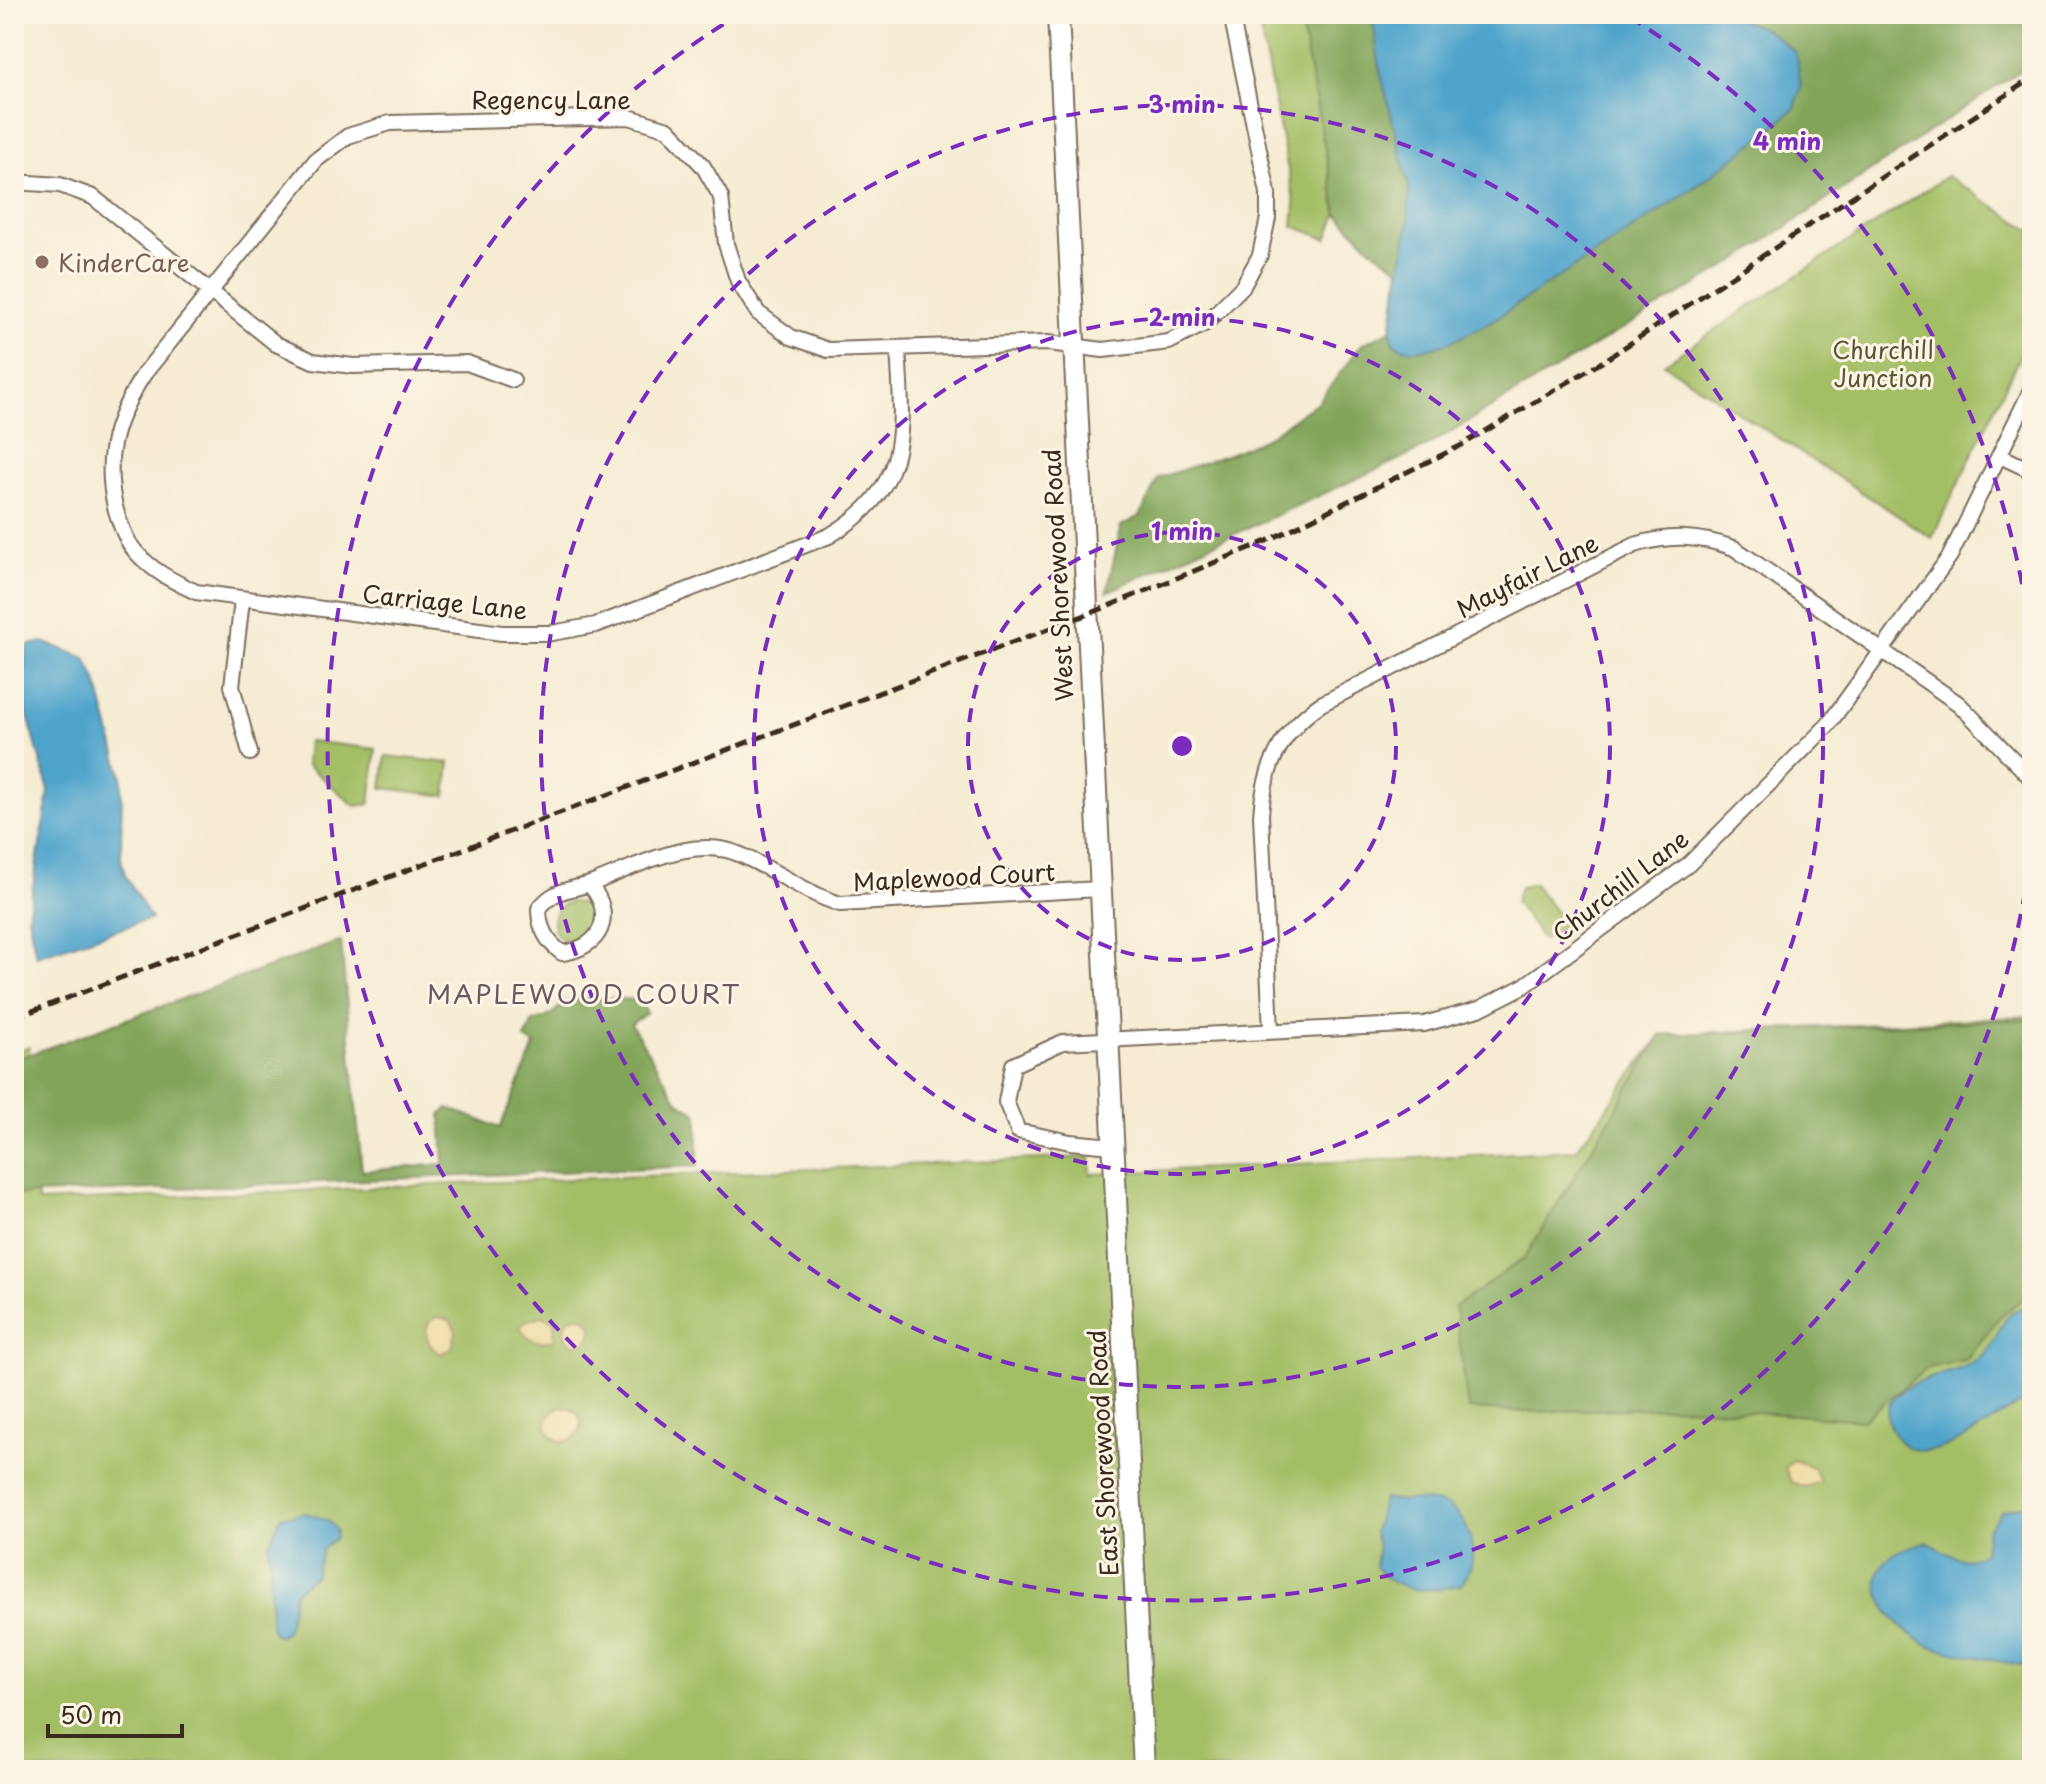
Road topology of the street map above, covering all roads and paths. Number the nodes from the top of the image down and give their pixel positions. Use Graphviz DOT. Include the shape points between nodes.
graph roads {
  1 [pos="1058,14"];
  2 [pos="1231,14"];
  3 [pos="14,182"];
  4 [pos="211,290"];
  5 [pos="1071,346"];
  6 [pos="898,348"];
  7 [pos="513,380"];
  8 [pos="2032,388"];
  9 [pos="2000,456"];
  10 [pos="2032,471"];
  11 [pos="242,600"];
  12 [pos="1882,650"];
  13 [pos="250,753"];
  14 [pos="2032,779"];
  15 [pos="590,885"];
  16 [pos="1099,889"];
  17 [pos="1271,1031"];
  18 [pos="1106,1039"];
  19 [pos="1112,1139"];
  20 [pos="1144,1770"];
  1 -- 5 [label="main road, West Shorewood Road"];
  2 -- 5 [label="street, Regency Lane" via="1268,193 1260,255 1222,310 1187,335 1144,347"];
  3 -- 4 [label="street" via="60,185 93,197"];
  4 -- 6 [label="street, Regency Lane" via="316,160 348,136 390,123 629,117 668,129 703,166 721,197 726,244 738,281 758,313 791,337 828,350"];
  4 -- 7 [label="street" via="276,344 313,361 353,366 467,363"];
  4 -- 11 [label="street, Carriage Lane" via="122,408 112,437 109,479 118,519 133,549 160,574 196,592"];
  5 -- 6 [label="street, Regency Lane"];
  5 -- 16 [label="main road, West Shorewood Road"];
  6 -- 11 [label="street, Carriage Lane" via="903,416 885,488 860,518 829,536 596,625 552,633 502,633"];
  8 -- 9 [label="street, Churchill Lane"];
  9 -- 10 [label="street"];
  9 -- 12 [label="street, Churchill Lane" via="1950,556"];
  11 -- 13 [label="street" via="232,686"];
  12 -- 14 [label="street, Mayfair Lane" via="1959,704"];
  12 -- 17 [label="street, Churchill Lane" via="1828,725 1689,864 1524,986 1479,1009 1424,1024"];
  12 -- 17 [label="street, Mayfair Lane" via="1734,548 1708,538 1676,537 1635,545 1321,704 1299,718 1280,744 1263,787"];
  15 -- 15 [label="street" via="599,896 603,926 587,946 562,953 543,931 539,909 554,893"];
  15 -- 16 [label="street, Maplewood Court" via="653,859 697,849 738,853 808,894 840,904"];
  16 -- 18 [label="main road, West Shorewood Road"];
  17 -- 18 [label="street, Churchill Lane"];
  18 -- 19 [label="main road, West Shorewood Road"];
  18 -- 19 [label="street, Churchill Lane" via="1063,1042 1013,1065 1006,1102 1018,1131 1070,1142"];
  19 -- 20 [label="main road, East Shorewood Road"];
}
